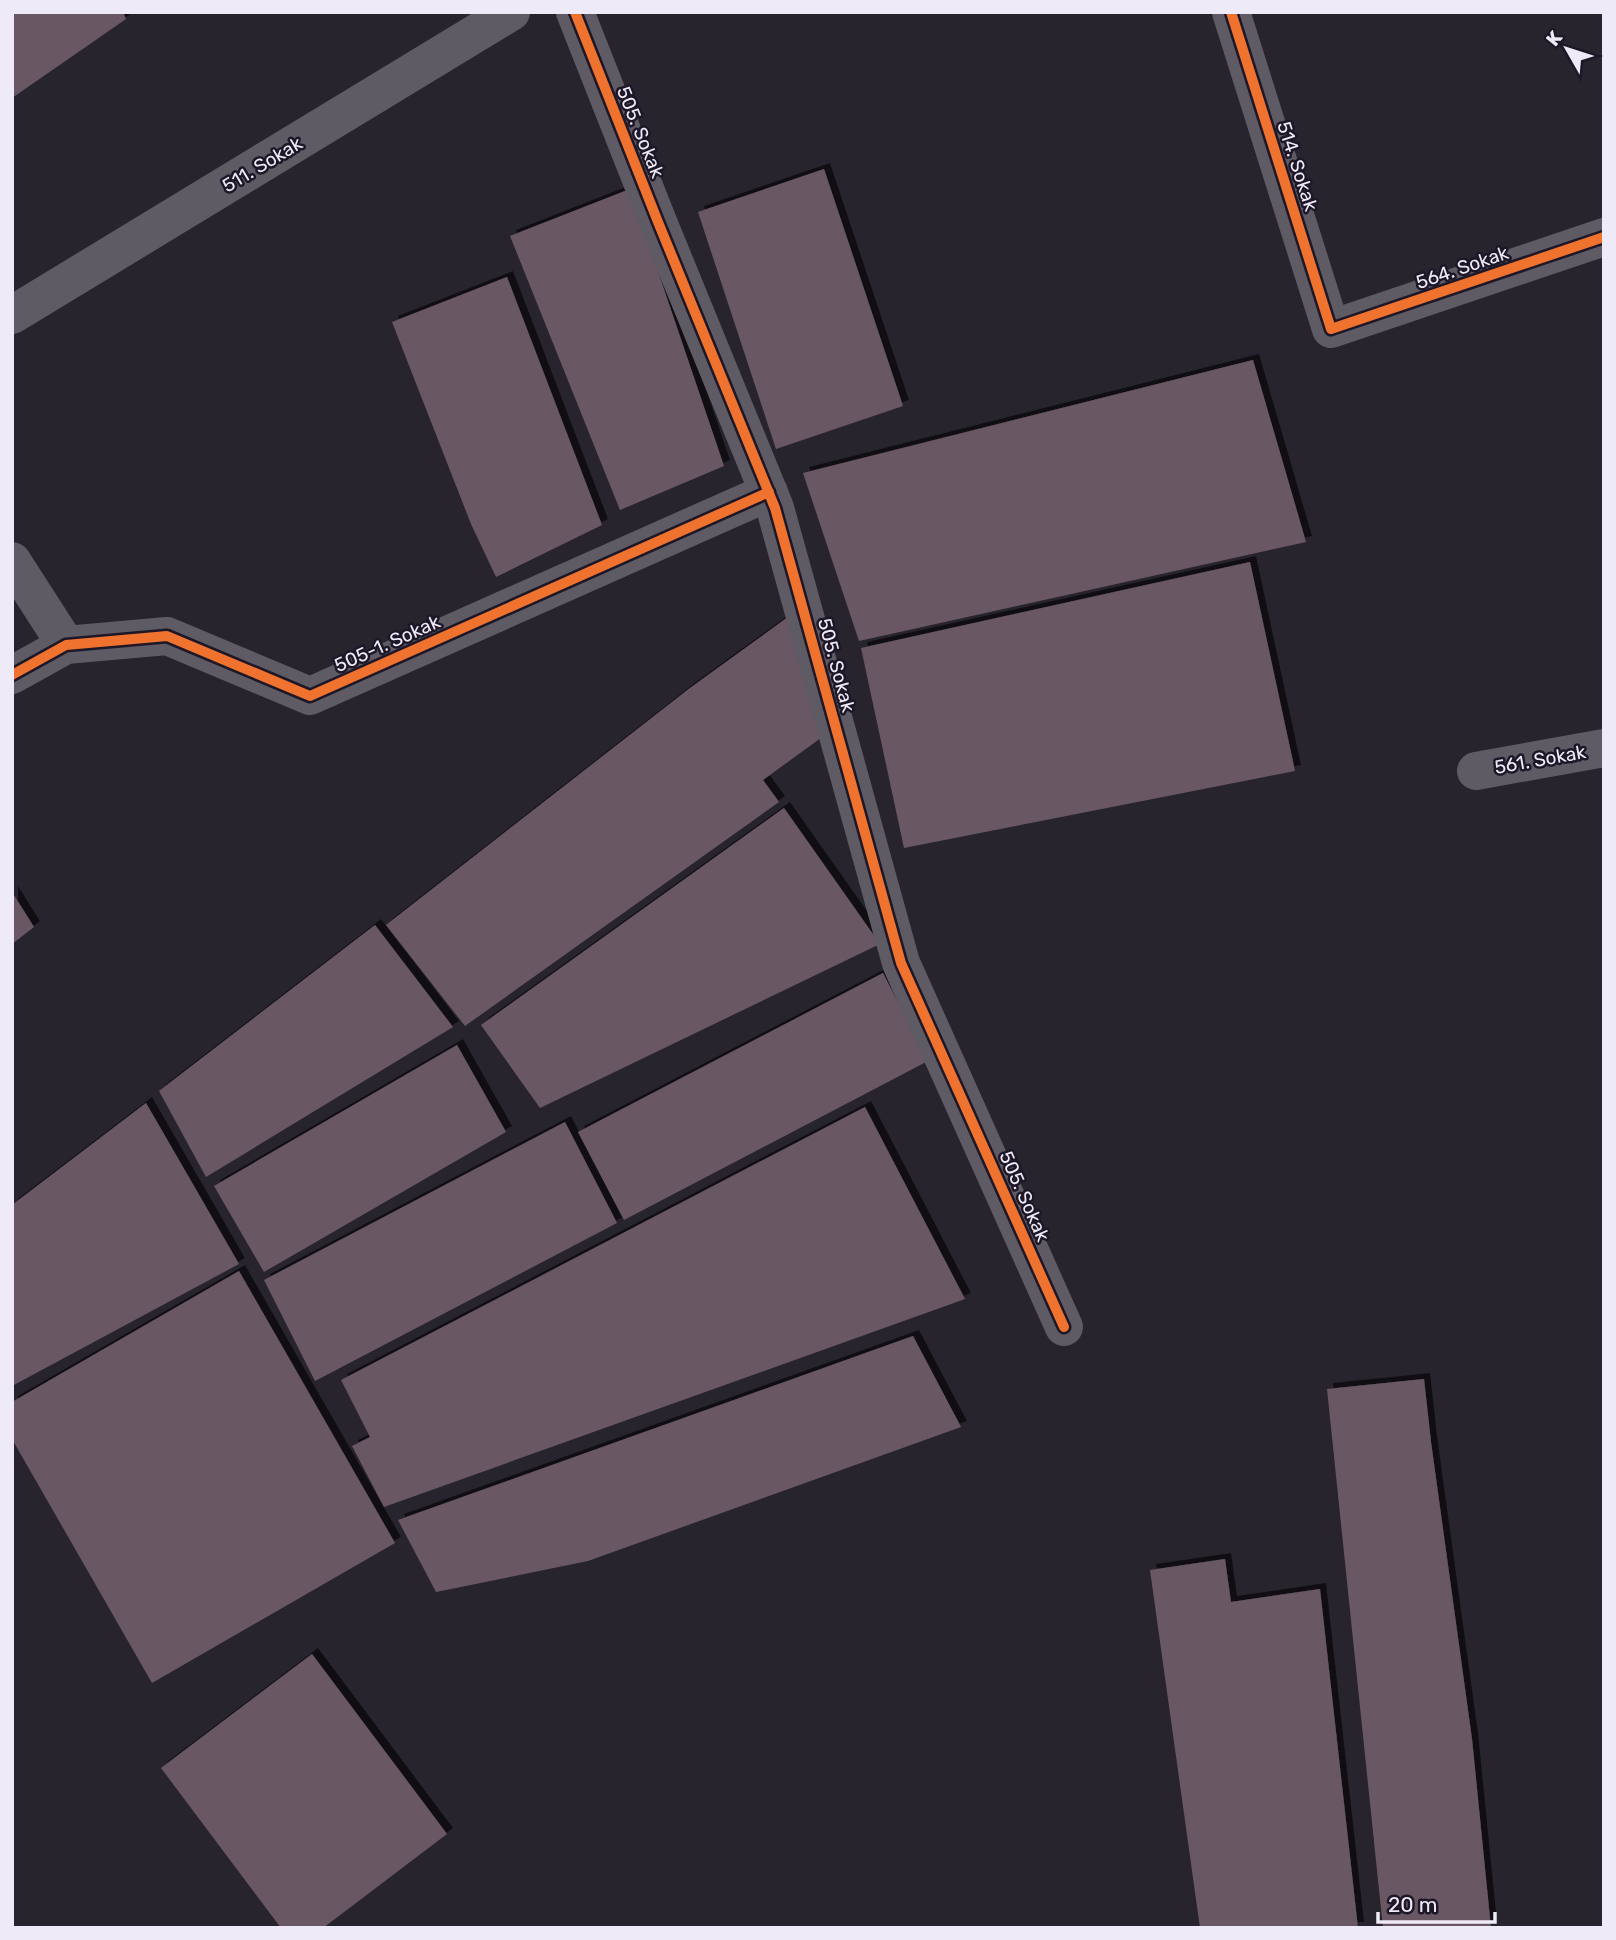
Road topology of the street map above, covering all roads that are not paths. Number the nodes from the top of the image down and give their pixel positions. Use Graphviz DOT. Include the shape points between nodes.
graph roads {
  1 [pos="511,12"];
  2 [pos="575,12"];
  3 [pos="1231,12"];
  4 [pos="1604,237"];
  5 [pos="12,315"];
  6 [pos="1331,329"];
  7 [pos="769,492"];
  8 [pos="12,561"];
  9 [pos="66,645"];
  10 [pos="12,675"];
  11 [pos="1604,748"];
  12 [pos="1476,771"];
  13 [pos="1064,1327"];
  1 -- 5 [label="street, 511. Sokak"];
  2 -- 7 [label="street, 505. Sokak"];
  3 -- 6 [label="street, 514. Sokak"];
  4 -- 6 [label="street, 564. Sokak"];
  7 -- 9 [label="street, 505-1. Sokak" via="310,696 167,636"];
  7 -- 13 [label="street, 505. Sokak" via="901,963"];
  8 -- 9 [label="street"];
  9 -- 10 [label="street, 505-1. Sokak"];
  11 -- 12 [label="street, 561. Sokak"];
}
